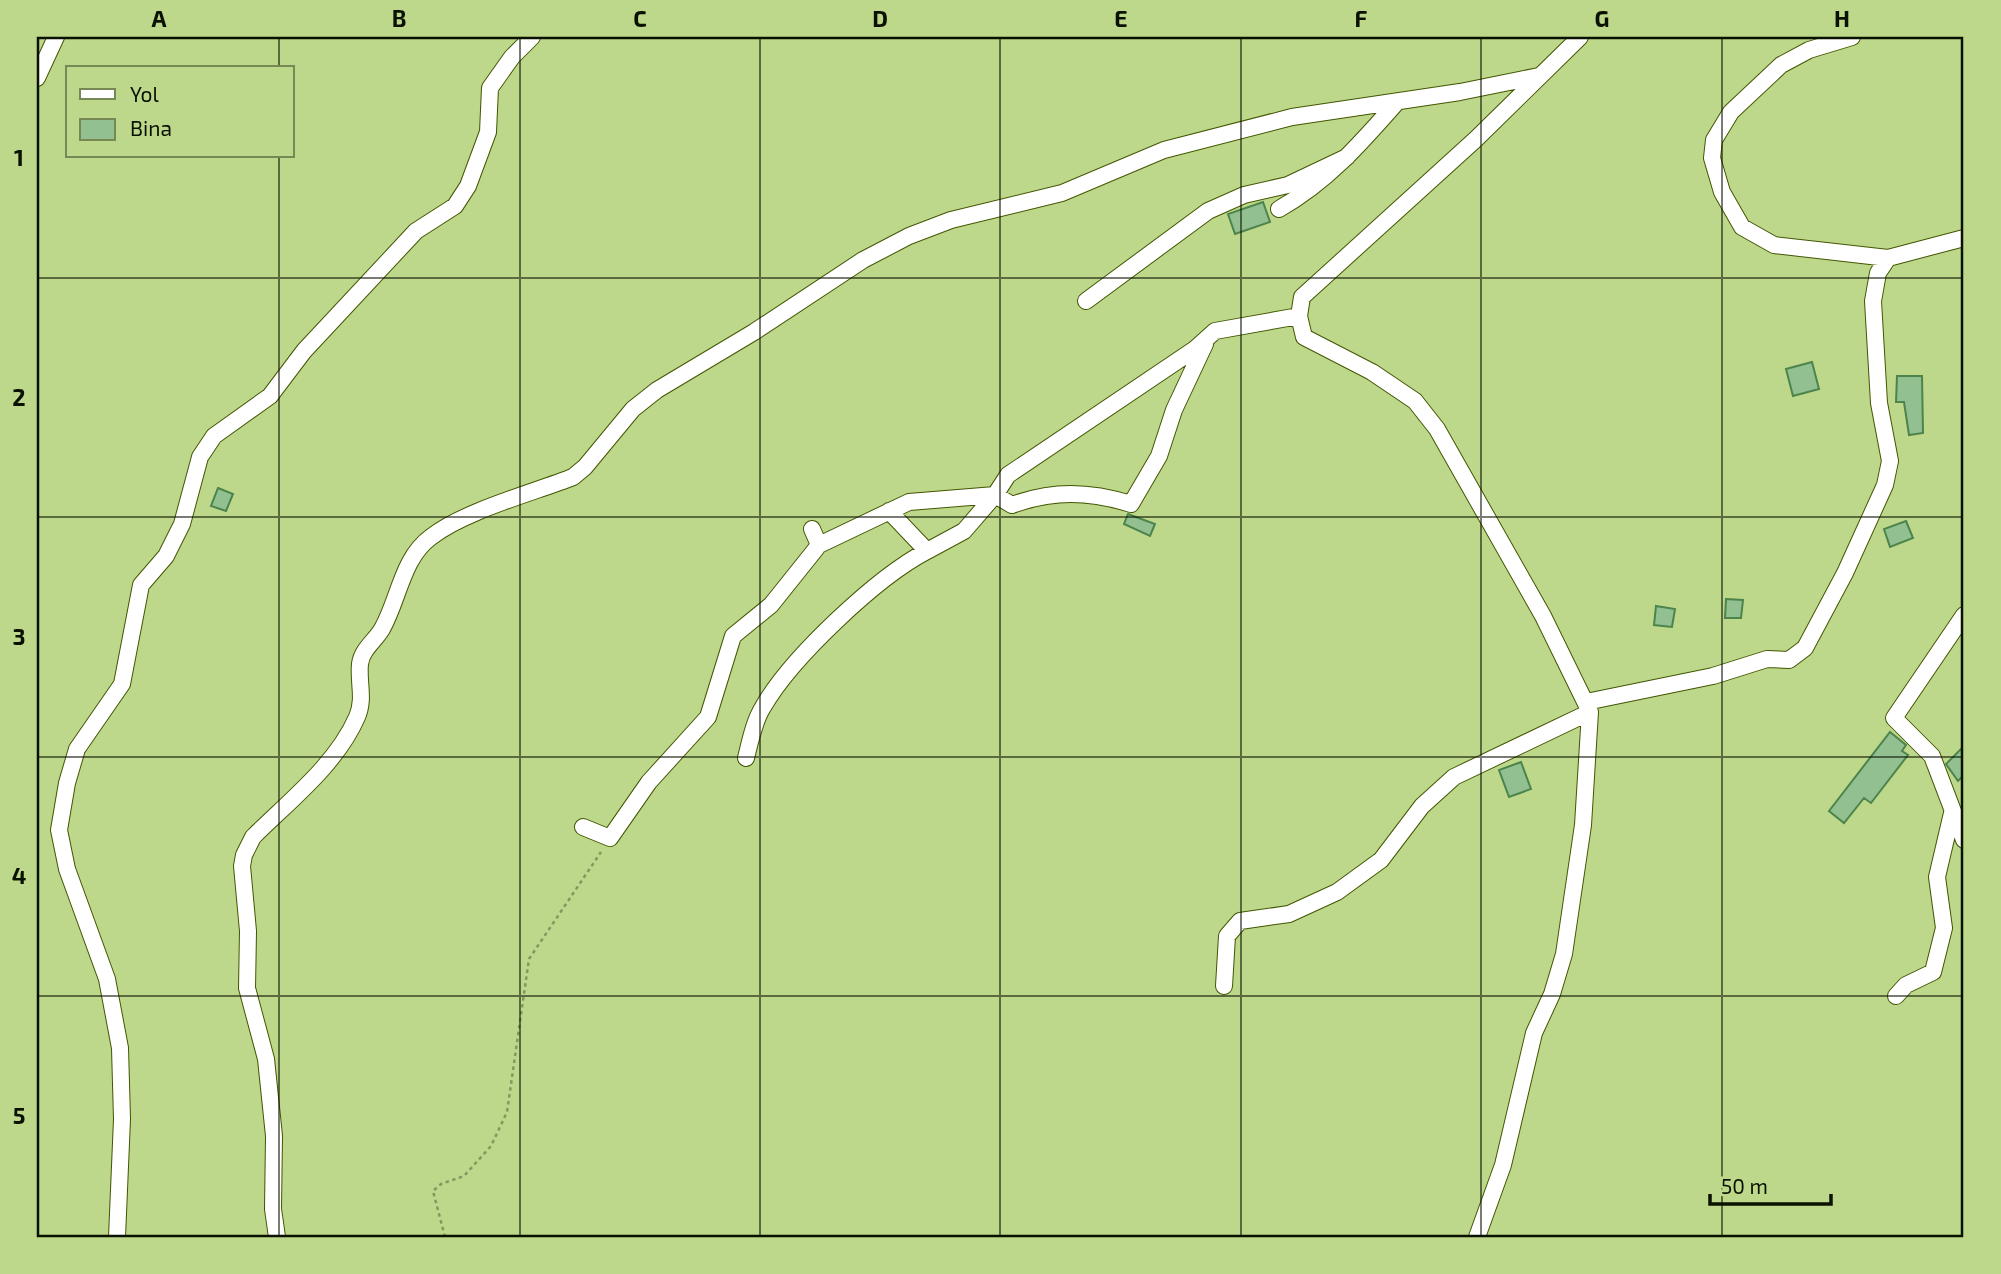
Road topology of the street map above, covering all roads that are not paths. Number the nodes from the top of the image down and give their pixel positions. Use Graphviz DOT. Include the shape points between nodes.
graph roads {
  1 [pos="56,37"];
  2 [pos="532,37"];
  3 [pos="1580,37"];
  4 [pos="1852,37"];
  5 [pos="1539,76"];
  6 [pos="37,78"];
  7 [pos="1396,102"];
  8 [pos="1347,157"];
  9 [pos="1279,209"];
  10 [pos="1964,238"];
  11 [pos="1888,258"];
  12 [pos="1086,302"];
  13 [pos="1299,316"];
  14 [pos="1207,338"];
  15 [pos="995,495"];
  16 [pos="889,511"];
  17 [pos="812,529"];
  18 [pos="820,545"];
  19 [pos="927,551"];
  20 [pos="1964,615"];
  21 [pos="1588,707"];
  22 [pos="746,758"];
  23 [pos="1952,813"];
  24 [pos="583,828"];
  25 [pos="1964,840"];
  26 [pos="1224,986"];
  27 [pos="1896,996"];
  28 [pos="117,1237"];
  29 [pos="277,1237"];
  30 [pos="1477,1237"];
  1 -- 6 [label="street"];
  2 -- 28 [label="street" via="490,88 488,132 468,186 455,206 416,232 304,351 270,396 214,436 200,457 182,524 166,556 141,585 122,684 77,749 59,830 67,869 107,979 120,1048"];
  3 -- 5 [label="street"];
  4 -- 11 [label="street" via="1780,65 1731,112 1714,140 1712,158 1722,192 1742,226 1774,245"];
  5 -- 7 [label="street"];
  5 -- 13 [label="street" via="1303,297"];
  7 -- 8 [label="street"];
  7 -- 29 [label="street" via="1292,117 1164,150 1062,193 951,220 909,236 863,260 657,390 633,409 573,477 462,520 412,553 391,612 364,651 358,716 323,768 253,836 244,855 247,988 267,1059"];
  8 -- 9 [label="street" via="1302,196"];
  8 -- 12 [label="street" via="1288,185 1244,195 1208,211"];
  10 -- 11 [label="street"];
  11 -- 21 [label="street" via="1878,273 1873,301 1879,403 1890,461 1885,485 1805,648 1789,660 1757,661"];
  13 -- 14 [label="street" via="1215,331"];
  13 -- 21 [label="street" via="1304,337 1372,372 1415,401 1437,429 1543,616"];
  14 -- 15 [label="street" via="1008,475"];
  14 -- 15 [label="street" via="1159,456 1130,504 1100,494 1069,492 1012,505"];
  15 -- 16 [label="street" via="909,502"];
  15 -- 19 [label="street" via="964,531"];
  16 -- 18 [label="street"];
  16 -- 19 [label="street"];
  17 -- 18 [label="street"];
  18 -- 24 [label="street" via="771,605 733,636 708,717 655,774 610,838"];
  19 -- 22 [label="street" via="904,563 793,665 762,708"];
  20 -- 23 [label="street" via="1893,724 1932,756"];
  21 -- 26 [label="street" via="1454,777 1422,806 1381,860 1337,892 1289,914 1240,921 1227,936"];
  21 -- 30 [label="street" via="1583,825 1564,954 1534,1033 1503,1165"];
  23 -- 25 [label="street"];
  23 -- 27 [label="street" via="1937,877 1944,928 1940,954 1933,972 1906,985"];
}
